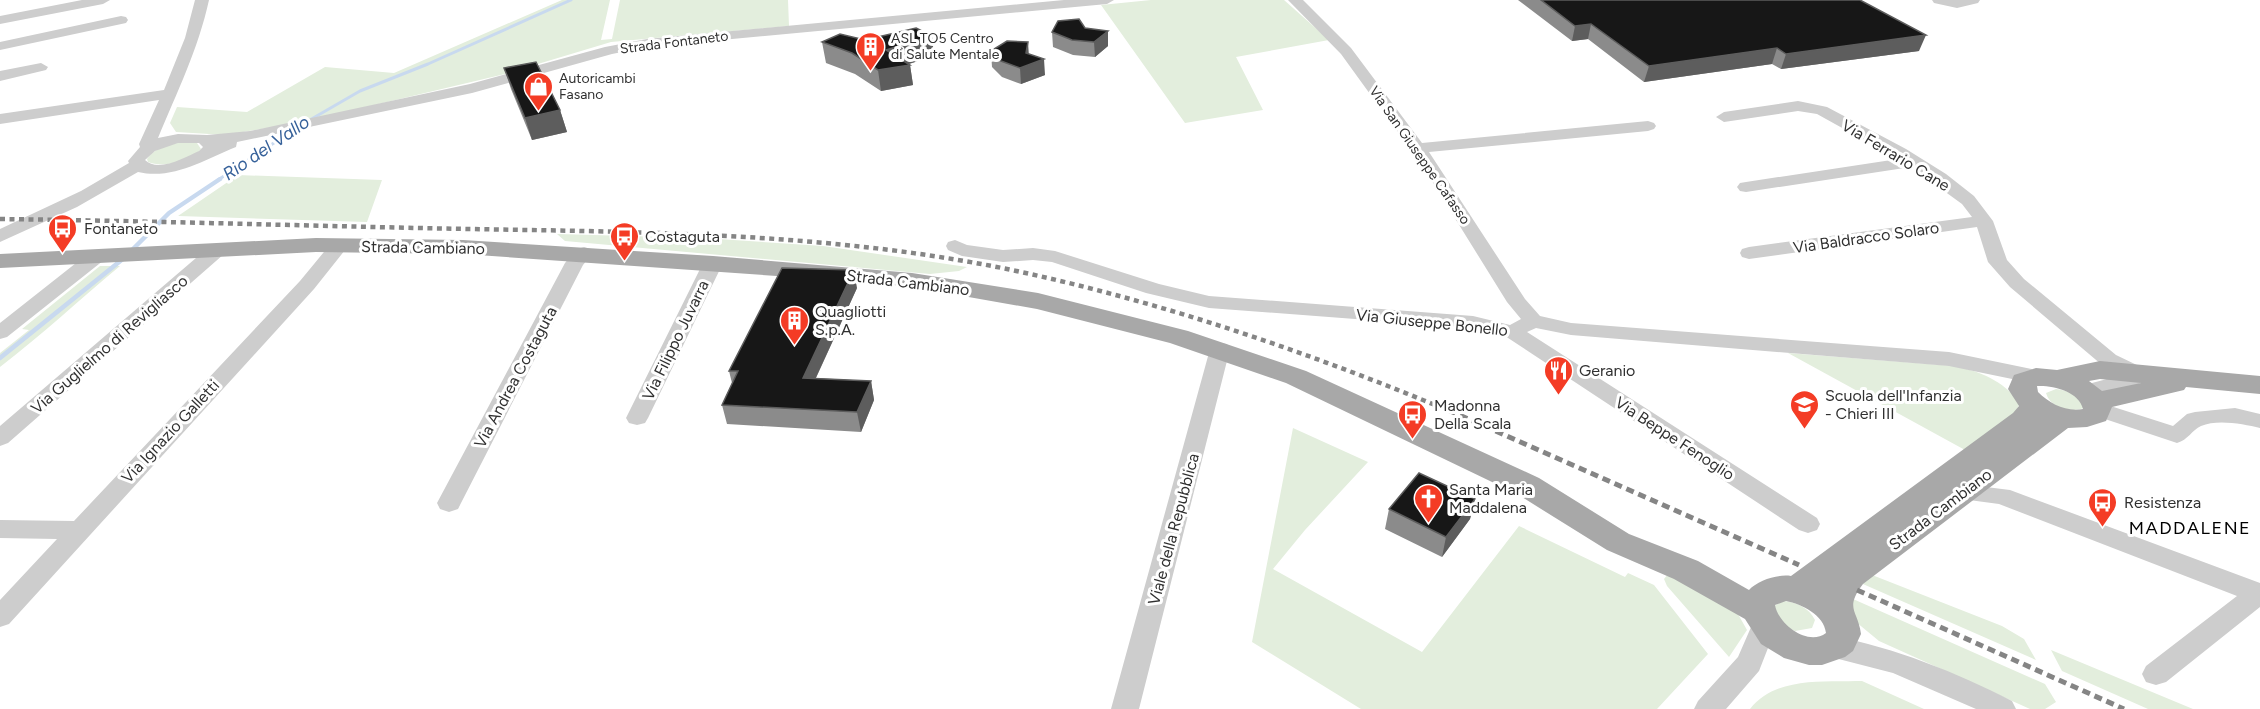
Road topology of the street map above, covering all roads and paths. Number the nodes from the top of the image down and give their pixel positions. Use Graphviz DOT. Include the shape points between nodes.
graph roads {
  1 [pos="103,0"];
  2 [pos="202,0"];
  3 [pos="1039,0"];
  4 [pos="1107,0"];
  5 [pos="1295,0"];
  6 [pos="1939,0"];
  7 [pos="1973,0"];
  8 [pos="62,4"];
  9 [pos="1003,10"];
  10 [pos="0,20"];
  11 [pos="121,20"];
  12 [pos="0,46"];
  13 [pos="41,67"];
  14 [pos="0,76"];
  15 [pos="172,93"];
  16 [pos="1724,117"];
  17 [pos="0,119"];
  18 [pos="158,124"];
  19 [pos="1648,126"];
  20 [pos="184,138"];
  21 [pos="207,146"];
  22 [pos="149,148"];
  23 [pos="1418,148"];
  24 [pos="1913,162"];
  25 [pos="137,165"];
  26 [pos="159,169"];
  27 [pos="1746,187"];
  28 [pos="97,191"];
  29 [pos="1984,221"];
  30 [pos="0,236"];
  31 [pos="340,244"];
  32 [pos="955,246"];
  33 [pos="217,250"];
  34 [pos="1749,253"];
  35 [pos="584,254"];
  36 [pos="101,256"];
  37 [pos="0,261"];
  38 [pos="713,262"];
  39 [pos="1533,321"];
  40 [pos="1512,332"];
  41 [pos="0,333"];
  42 [pos="1220,349"];
  43 [pos="2133,372"];
  44 [pos="2214,381"];
  45 [pos="2260,385"];
  46 [pos="2037,387"];
  47 [pos="2093,401"];
  48 [pos="2063,417"];
  49 [pos="637,418"];
  50 [pos="2260,421"];
  51 [pos="0,438"];
  52 [pos="1999,482"];
  53 [pos="449,502"];
  54 [pos="1808,524"];
  55 [pos="0,529"];
  56 [pos="79,530"];
  57 [pos="2259,594"];
  58 [pos="1774,612"];
  59 [pos="0,617"];
  60 [pos="1837,627"];
  61 [pos="2156,674"];
  62 [pos="1125,709"];
  63 [pos="1708,709"];
  64 [pos="2002,709"];
  1 -- 8 [label="street"];
  2 -- 15 [label="street" via="198,25"];
  3 -- 9 [label="street"];
  4 -- 9 [label="street, Strada Fontaneto"];
  5 -- 23 [label="street, Via San Giuseppe Cafasso" via="1346,51"];
  6 -- 7 [label="street" via="1957,4"];
  8 -- 10 [label="street"];
  9 -- 21 [label="street, Strada Fontaneto" via="647,43 472,88"];
  11 -- 12 [label="street"];
  13 -- 14 [label="street"];
  15 -- 17 [label="street"];
  15 -- 18 [label="street"];
  16 -- 24 [label="street, Via Ferrario Cane" via="1798,106 1821,110"];
  18 -- 20 [label="street" via="165,135"];
  18 -- 22 [label="street" via="147,144"];
  19 -- 23 [label="street"];
  20 -- 21 [label="street"];
  20 -- 22 [label="street"];
  21 -- 26 [label="street, Strada Fontaneto" via="181,165"];
  22 -- 25 [label="street" via="138,157"];
  23 -- 39 [label="street, Via San Giuseppe Cafasso"];
  24 -- 27 [label="street"];
  24 -- 29 [label="street, Via Ferrario Cane" via="1968,200"];
  25 -- 26 [label="street"];
  25 -- 28 [label="street"];
  26 -- 28 [label="street"];
  28 -- 30 [label="street"];
  29 -- 34 [label="street, Via Baldracco Solaro"];
  29 -- 43 [label="street, Via Ferrario Cane" via="1998,262 2017,283 2109,360"];
  31 -- 33 [label="main road, Strada Cambiano"];
  31 -- 35 [label="main road, Strada Cambiano"];
  31 -- 56 [label="street, Via Ignazio Galletti" via="308,285"];
  32 -- 40 [label="street, Via Giuseppe Bonello" via="1003,256 1055,257 1153,289 1209,302 1473,322"];
  33 -- 36 [label="main road, Strada Cambiano"];
  33 -- 51 [label="street, Via Guglielmo di Revigliasco"];
  35 -- 38 [label="main road, Strada Cambiano"];
  35 -- 53 [label="street, Via Andrea Costaguta" via="575,263"];
  36 -- 37 [label="main road, Strada Cambiano"];
  36 -- 41 [label="street"];
  38 -- 42 [label="main road, Strada Cambiano" via="912,280 998,294 1074,309"];
  38 -- 49 [label="street, Via Filippo Juvarra"];
  39 -- 40 [label="street, Via Giuseppe Bonello"];
  39 -- 46 [label="street, Via Giuseppe Bonello" via="1571,329 1949,359 1984,365"];
  40 -- 54 [label="street, Via Beppe Fenoglio"];
  42 -- 58 [label="main road, Strada Cambiano" via="1296,377 1467,457 1528,486 1618,542"];
  42 -- 62 [label="street, Viale della Repubblica"];
  43 -- 44 [label="main road"];
  43 -- 46 [label="main road" via="2100,370"];
  43 -- 47 [label="street" via="2131,380"];
  44 -- 45 [label="main road"];
  44 -- 47 [label="main road" via="2173,384"];
  46 -- 47 [label="main road"];
  46 -- 48 [label="main road"];
  46 -- 58 [label="main road, Strada Cambiano" via="2022,420"];
  47 -- 48 [label="main road" via="2091,417"];
  47 -- 50 [label="street" via="2177,435 2195,419 2235,415"];
  48 -- 52 [label="main road, Strada Cambiano"];
  52 -- 57 [label="street"];
  52 -- 60 [label="main road, Strada Cambiano" via="1962,492 1851,575 1838,592"];
  55 -- 56 [label="street"];
  56 -- 59 [label="street, Via Ignazio Galletti"];
  57 -- 61 [label="street"];
  58 -- 60 [label="main road" via="1825,603"];
  58 -- 60 [label="main road" via="1812,650"];
  58 -- 63 [label="street" via="1749,663"];
  60 -- 64 [label="street" via="1893,661"];
}
